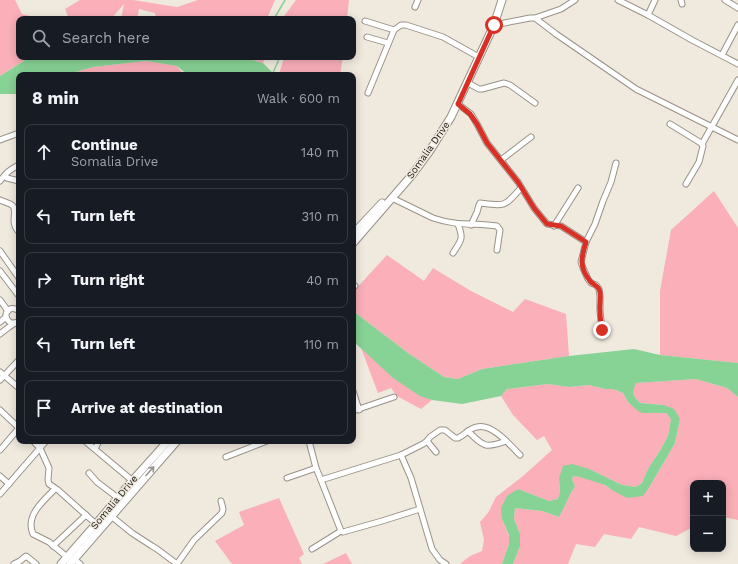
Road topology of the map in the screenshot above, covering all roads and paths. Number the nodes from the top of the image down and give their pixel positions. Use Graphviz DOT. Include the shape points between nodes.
graph roads {
  1 [pos="418,0"];
  2 [pos="501,0"];
  3 [pos="575,0"];
  4 [pos="618,0"];
  5 [pos="655,0"];
  6 [pos="725,0"];
  7 [pos="415,7"];
  8 [pos="738,8"];
  9 [pos="648,15"];
  10 [pos="535,18"];
  11 [pos="365,21"];
  12 [pos="492,24"];
  13 [pos="738,25"];
  14 [pos="394,30"];
  15 [pos="366,37"];
  16 [pos="388,43"];
  17 [pos="722,55"];
  18 [pos="477,56"];
  19 [pos="738,64"];
  20 [pos="738,80"];
  21 [pos="468,83"];
  22 [pos="368,93"];
  23 [pos="535,103"];
  24 [pos="458,104"];
  25 [pos="670,124"];
  26 [pos="712,127"];
  27 [pos="16,134"];
  28 [pos="531,137"];
  29 [pos="0,140"];
  30 [pos="738,140"];
  31 [pos="702,144"];
  32 [pos="501,160"];
  33 [pos="616,163"];
  34 [pos="16,166"];
  35 [pos="6,175"];
  36 [pos="16,180"];
  37 [pos="0,181"];
  38 [pos="686,184"];
  39 [pos="521,188"];
  40 [pos="578,188"];
  41 [pos="392,198"];
  42 [pos="0,200"];
  43 [pos="458,224"];
  44 [pos="471,225"];
  45 [pos="554,226"];
  46 [pos="16,228"];
  47 [pos="356,231"];
  48 [pos="356,240"];
  49 [pos="586,242"];
  50 [pos="497,250"];
  51 [pos="0,251"];
  52 [pos="453,253"];
  53 [pos="0,271"];
  54 [pos="16,274"];
  55 [pos="16,292"];
  56 [pos="0,300"];
  57 [pos="16,309"];
  58 [pos="8,311"];
  59 [pos="6,317"];
  60 [pos="0,322"];
  61 [pos="16,322"];
  62 [pos="16,323"];
  63 [pos="602,330"];
  64 [pos="0,334"];
  65 [pos="16,363"];
  66 [pos="1,376"];
  67 [pos="16,385"];
  68 [pos="394,397"];
  69 [pos="356,400"];
  70 [pos="0,410"];
  71 [pos="359,410"];
  72 [pos="356,411"];
  73 [pos="16,425"];
  74 [pos="16,431"];
  75 [pos="468,431"];
  76 [pos="506,440"];
  77 [pos="427,441"];
  78 [pos="35,444"];
  79 [pos="43,444"];
  80 [pos="89,444"];
  81 [pos="98,444"];
  82 [pos="166,444"];
  83 [pos="174,444"];
  84 [pos="259,444"];
  85 [pos="310,444"];
  86 [pos="40,448"];
  87 [pos="95,449"];
  88 [pos="0,450"];
  89 [pos="436,452"];
  90 [pos="401,455"];
  91 [pos="520,455"];
  92 [pos="226,457"];
  93 [pos="316,468"];
  94 [pos="89,473"];
  95 [pos="0,476"];
  96 [pos="287,478"];
  97 [pos="321,480"];
  98 [pos="135,483"];
  99 [pos="9,484"];
  100 [pos="55,489"];
  101 [pos="0,494"];
  102 [pos="118,498"];
  103 [pos="221,502"];
  104 [pos="420,508"];
  105 [pos="86,515"];
  106 [pos="111,516"];
  107 [pos="96,524"];
  108 [pos="341,531"];
  109 [pos="53,546"];
  110 [pos="312,549"];
  111 [pos="73,561"];
  112 [pos="14,564"];
  113 [pos="36,564"];
  114 [pos="61,564"];
  115 [pos="177,564"];
  116 [pos="446,564"];
  1 -- 7 [label="street"];
  2 -- 12 [label="main road, Somalia Drive"];
  3 -- 10 [label="street" via="561,9"];
  4 -- 9 [label="street"];
  5 -- 9 [label="street"];
  6 -- 8 [label="street"];
  9 -- 17 [label="street"];
  10 -- 12 [label="street"];
  10 -- 26 [label="street" via="636,89"];
  11 -- 14 [label="street"];
  12 -- 18 [label="main road, Somalia Drive"];
  12 -- 21 [label="main road, Somalia Drive"];
  13 -- 17 [label="street"];
  14 -- 16 [label="street"];
  14 -- 18 [label="street" via="406,25 443,37"];
  15 -- 16 [label="street"];
  16 -- 22 [label="street"];
  17 -- 19 [label="street"];
  18 -- 47 [label="main road, Somalia Drive" via="454,105 427,148 410,171"];
  20 -- 26 [label="street"];
  21 -- 23 [label="street" via="482,90 504,83"];
  21 -- 24 [label="main road, Somalia Drive"];
  24 -- 32 [label="street" via="470,114 487,143"];
  24 -- 41 [label="main road, Somalia Drive" via="429,152"];
  25 -- 31 [label="street"];
  26 -- 30 [label="street"];
  26 -- 31 [label="street"];
  27 -- 29 [label="street"];
  28 -- 32 [label="street"];
  31 -- 38 [label="street" via="699,162"];
  32 -- 39 [label="street"];
  33 -- 49 [label="street" via="596,224"];
  34 -- 35 [label="street"];
  35 -- 36 [label="street" via="6,178"];
  35 -- 37 [label="street"];
  39 -- 44 [label="street" via="502,204 480,203"];
  39 -- 45 [label="street" via="538,214 547,224"];
  40 -- 45 [label="street"];
  41 -- 43 [label="street" via="439,221"];
  41 -- 48 [label="main road, Somalia Drive"];
  42 -- 46 [label="street" via="12,205"];
  43 -- 44 [label="street"];
  43 -- 52 [label="street" via="462,236"];
  44 -- 50 [label="street" via="499,227"];
  45 -- 49 [label="street" via="561,226"];
  49 -- 63 [label="street" via="581,265 588,279 599,289"];
  51 -- 54 [label="street"];
  53 -- 55 [label="street"];
  56 -- 58 [label="street"];
  57 -- 58 [label="street"];
  58 -- 59 [label="street"];
  59 -- 60 [label="street"];
  59 -- 61 [label="street" via="11,323"];
  62 -- 64 [label="street"];
  65 -- 66 [label="street"];
  66 -- 67 [label="street"];
  68 -- 71 [label="street"];
  69 -- 71 [label="street"];
  70 -- 73 [label="street"];
  71 -- 72 [label="street"];
  74 -- 88 [label="street"];
  75 -- 76 [label="street" via="485,426"];
  75 -- 76 [label="street" via="484,445 496,445"];
  75 -- 77 [label="street" via="455,438 445,430 440,430"];
  76 -- 91 [label="street"];
  77 -- 89 [label="street"];
  77 -- 90 [label="street"];
  78 -- 86 [label="street"];
  79 -- 86 [label="street"];
  80 -- 87 [label="street"];
  81 -- 87 [label="street"];
  82 -- 98 [label="main road, Somalia Drive"];
  98 -- 83 [label="main road, Somalia Drive, one-way"];
  84 -- 92 [label="street"];
  85 -- 93 [label="street"];
  86 -- 99 [label="street"];
  86 -- 100 [label="street" via="49,468 49,484"];
  87 -- 98 [label="street"];
  90 -- 97 [label="street"];
  90 -- 104 [label="street"];
  93 -- 96 [label="street"];
  93 -- 97 [label="street"];
  94 -- 102 [label="street"];
  95 -- 99 [label="street"];
  97 -- 108 [label="street"];
  98 -- 102 [label="main road, Somalia Drive"];
  98 -- 106 [label="main road, Somalia Drive"];
  99 -- 101 [label="street"];
  100 -- 105 [label="street"];
  100 -- 109 [label="street" via="35,510 31,529 33,534"];
  102 -- 107 [label="main road, Somalia Drive"];
  103 -- 115 [label="street" via="222,513 194,540"];
  104 -- 108 [label="street" via="345,532"];
  104 -- 116 [label="street" via="432,549"];
  105 -- 107 [label="street"];
  105 -- 109 [label="street"];
  106 -- 111 [label="main road, Somalia Drive"];
  106 -- 115 [label="street"];
  107 -- 111 [label="main road, Somalia Drive"];
  108 -- 110 [label="street"];
  109 -- 111 [label="street"];
  111 -- 114 [label="main road, Somalia Drive"];
  112 -- 113 [label="street" via="26,556"];
}
